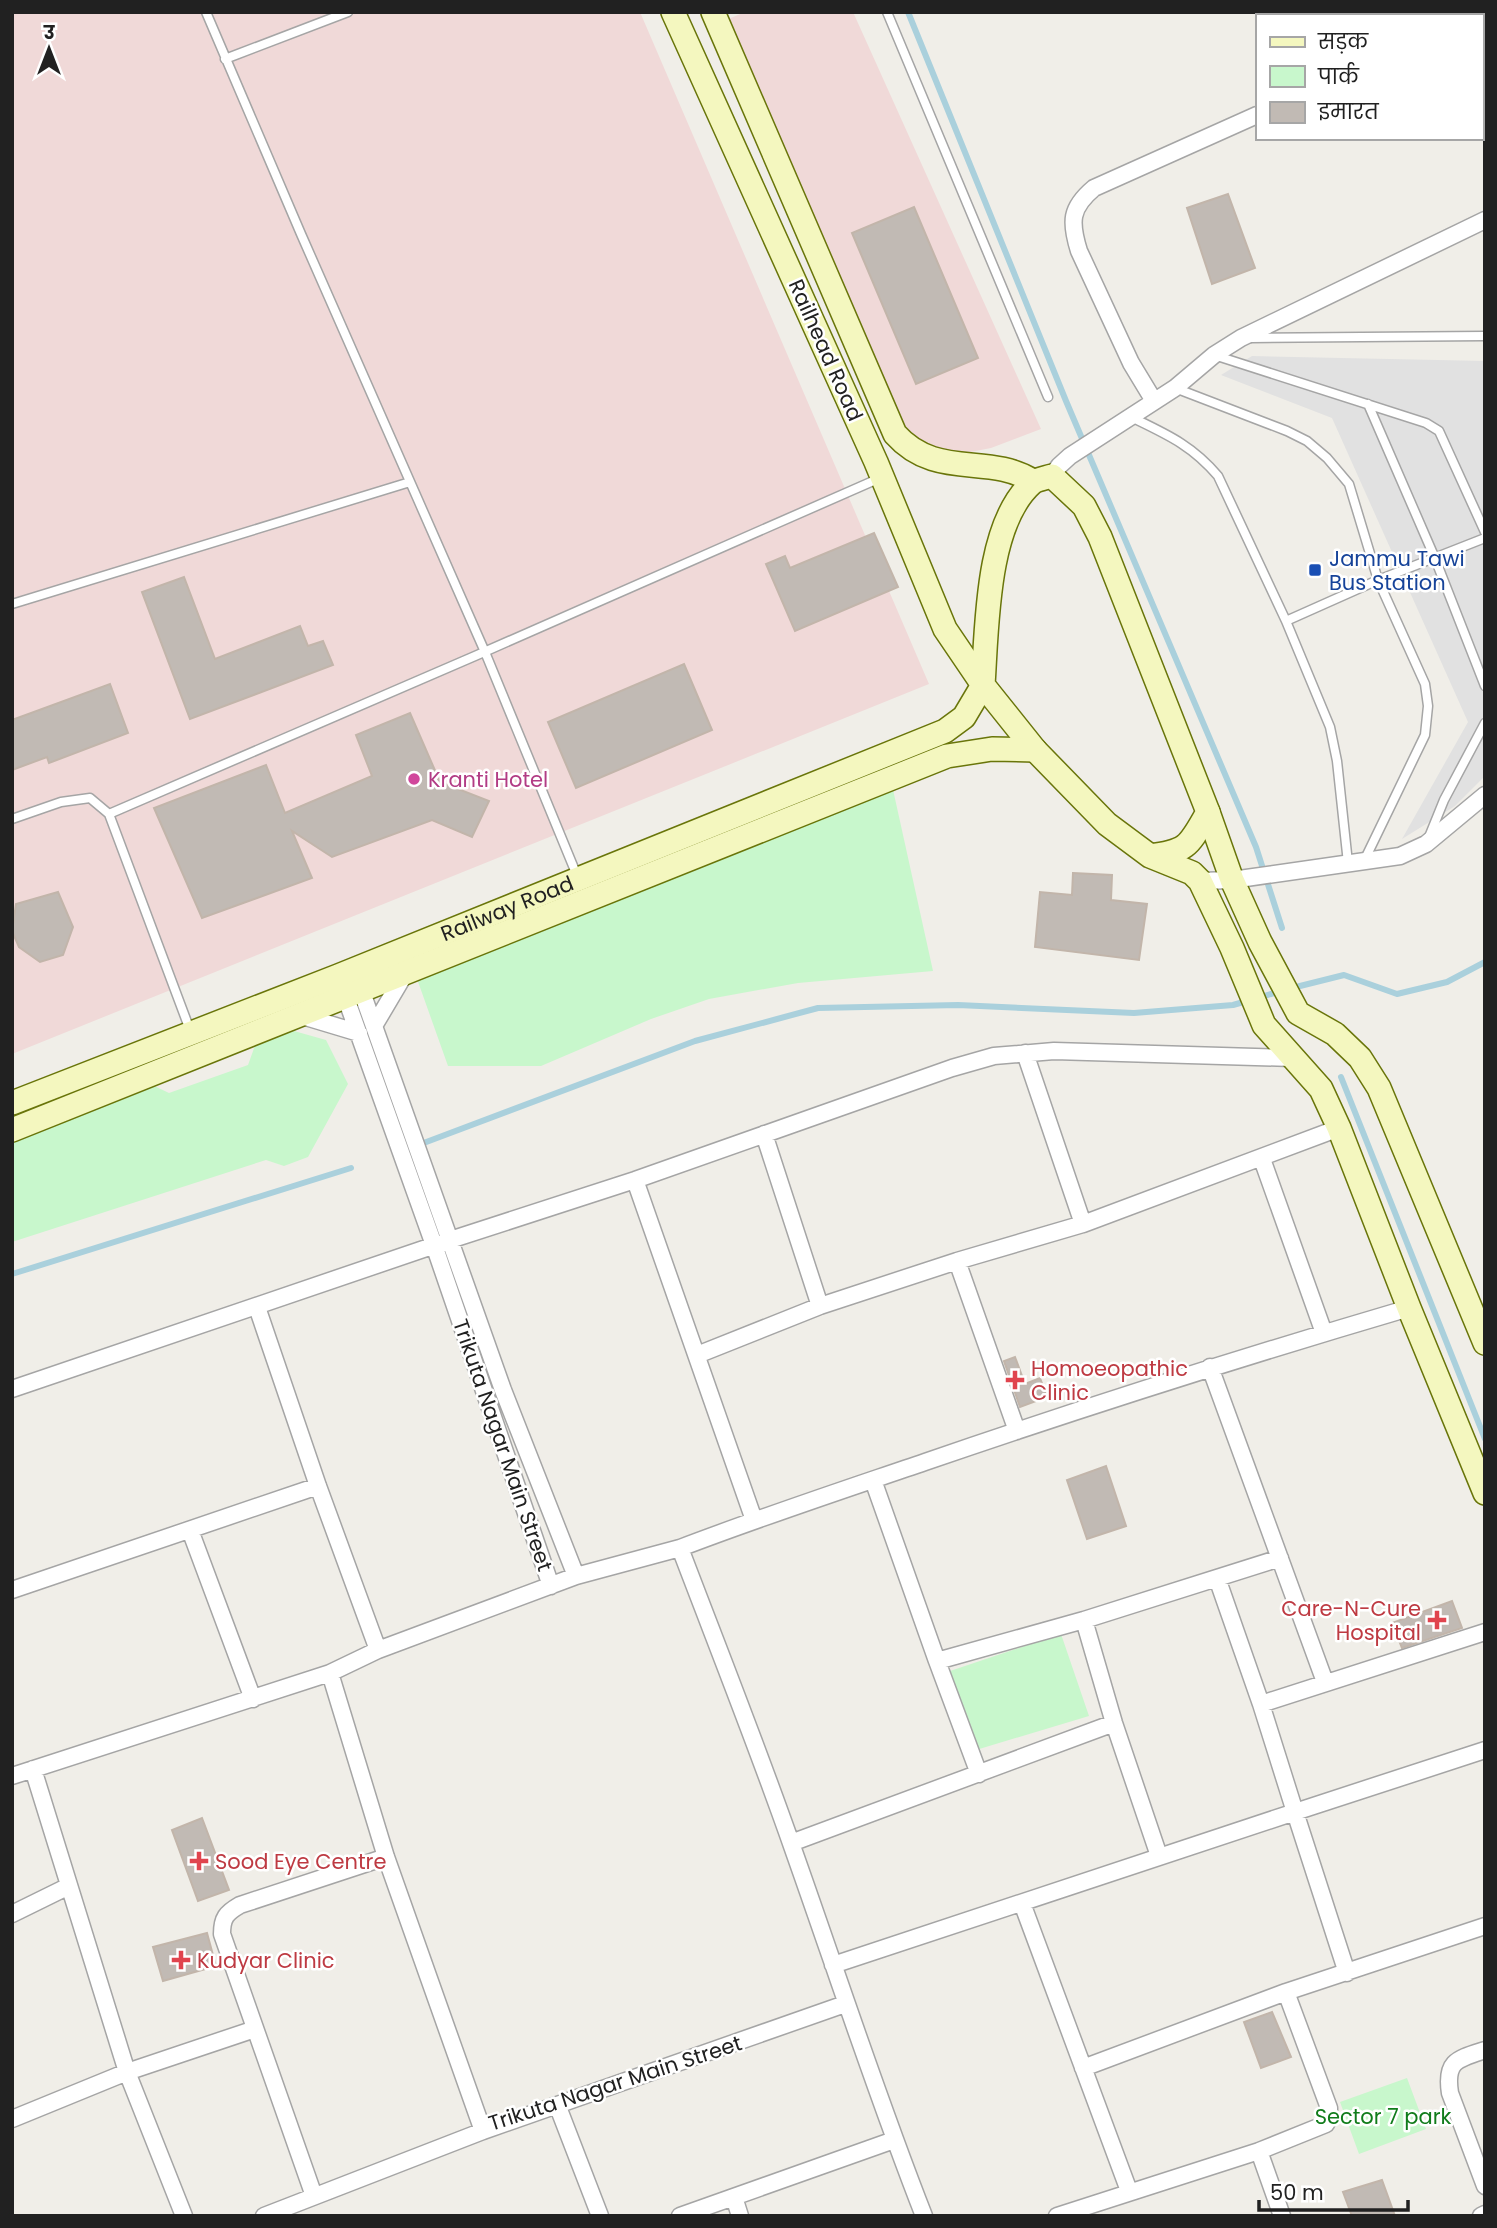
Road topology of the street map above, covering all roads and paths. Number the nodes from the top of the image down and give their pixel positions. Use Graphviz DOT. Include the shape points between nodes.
graph roads {
  1 [pos="206,12"];
  2 [pos="348,12"];
  3 [pos="673,12"];
  4 [pos="713,12"];
  5 [pos="887,12"];
  6 [pos="225,59"];
  7 [pos="1256,115"];
  8 [pos="1485,220"];
  9 [pos="1485,336"];
  10 [pos="1241,338"];
  11 [pos="1214,355"];
  12 [pos="1175,388"];
  13 [pos="1048,397"];
  14 [pos="1154,401"];
  15 [pos="1368,404"];
  16 [pos="1127,419"];
  17 [pos="882,477"];
  18 [pos="1043,479"];
  19 [pos="410,481"];
  20 [pos="1485,532"];
  21 [pos="1485,538"];
  22 [pos="1434,556"];
  23 [pos="1378,580"];
  24 [pos="12,604"];
  25 [pos="1286,621"];
  26 [pos="485,652"];
  27 [pos="983,685"];
  28 [pos="1485,686"];
  29 [pos="1485,723"];
  30 [pos="1035,750"];
  31 [pos="809,785"];
  32 [pos="1485,795"];
  33 [pos="818,808"];
  34 [pos="1208,812"];
  35 [pos="109,814"];
  36 [pos="12,819"];
  37 [pos="1426,844"];
  38 [pos="1150,856"];
  39 [pos="1356,862"];
  40 [pos="578,878"];
  41 [pos="1240,879"];
  42 [pos="1200,881"];
  43 [pos="406,972"];
  44 [pos="349,983"];
  45 [pos="299,1015"];
  46 [pos="366,1030"];
  47 [pos="191,1033"];
  48 [pos="1025,1053"];
  49 [pos="1292,1058"];
  50 [pos="12,1102"];
  51 [pos="1339,1128"];
  52 [pos="12,1130"];
  53 [pos="764,1135"];
  54 [pos="1262,1158"];
  55 [pos="635,1180"];
  56 [pos="1083,1224"];
  57 [pos="442,1242"];
  58 [pos="957,1261"];
  59 [pos="820,1306"];
  60 [pos="257,1307"];
  61 [pos="1409,1308"];
  62 [pos="1324,1333"];
  63 [pos="1485,1343"];
  64 [pos="696,1355"];
  65 [pos="1210,1367"];
  66 [pos="12,1390"];
  67 [pos="1017,1430"];
  68 [pos="873,1480"];
  69 [pos="318,1486"];
  70 [pos="1485,1493"];
  71 [pos="754,1520"];
  72 [pos="190,1530"];
  73 [pos="680,1548"];
  74 [pos="1280,1558"];
  75 [pos="576,1576"];
  76 [pos="1217,1578"];
  77 [pos="551,1586"];
  78 [pos="12,1590"];
  79 [pos="1084,1619"];
  80 [pos="1485,1632"];
  81 [pos="378,1650"];
  82 [pos="936,1661"];
  83 [pos="330,1673"];
  84 [pos="1325,1682"];
  85 [pos="253,1699"];
  86 [pos="1261,1704"];
  87 [pos="1114,1723"];
  88 [pos="1485,1750"];
  89 [pos="33,1769"];
  90 [pos="979,1774"];
  91 [pos="12,1776"];
  92 [pos="1294,1812"];
  93 [pos="791,1843"];
  94 [pos="1159,1856"];
  95 [pos="386,1857"];
  96 [pos="69,1886"];
  97 [pos="1022,1903"];
  98 [pos="12,1914"];
  99 [pos="1485,1926"];
  100 [pos="833,1965"];
  101 [pos="1348,1973"];
  102 [pos="1286,1992"];
  103 [pos="845,2004"];
  104 [pos="255,2029"];
  105 [pos="1485,2050"];
  106 [pos="1083,2068"];
  107 [pos="127,2072"];
  108 [pos="558,2106"];
  109 [pos="12,2119"];
  110 [pos="483,2131"];
  111 [pos="894,2140"];
  112 [pos="1259,2151"];
  113 [pos="1485,2186"];
  114 [pos="1129,2192"];
  115 [pos="314,2196"];
  116 [pos="734,2197"];
  117 [pos="184,2216"];
  118 [pos="264,2216"];
  119 [pos="600,2216"];
  120 [pos="680,2216"];
  121 [pos="740,2216"];
  122 [pos="924,2216"];
  123 [pos="1057,2216"];
  124 [pos="1282,2216"];
  1 -- 6 [label="lane"];
  2 -- 6 [label="lane"];
  3 -- 17 [label="main road, Railhead Road"];
  4 -- 18 [label="main road, Railhead Road" via="895,434 921,456"];
  5 -- 13 [label="lane"];
  6 -- 19 [label="lane"];
  7 -- 14 [label="street" via="1094,188 1081,199 1073,215 1079,251 1130,363"];
  8 -- 10 [label="street"];
  9 -- 10 [label="lane"];
  10 -- 11 [label="street"];
  11 -- 12 [label="street"];
  11 -- 15 [label="lane"];
  12 -- 14 [label="street"];
  12 -- 23 [label="lane" via="1287,431 1327,458 1349,484"];
  14 -- 16 [label="street"];
  15 -- 20 [label="lane" via="1439,431"];
  15 -- 22 [label="lane"];
  16 -- 18 [label="street"];
  16 -- 25 [label="lane" via="1184,443 1218,476"];
  17 -- 26 [label="lane"];
  17 -- 27 [label="main road, Railhead Road" via="945,629"];
  18 -- 27 [label="main road" via="1005,522 998,544"];
  18 -- 34 [label="main road" via="1084,506 1100,537"];
  19 -- 24 [label="lane"];
  19 -- 26 [label="lane"];
  21 -- 22 [label="lane"];
  22 -- 23 [label="lane"];
  22 -- 28 [label="lane"];
  23 -- 25 [label="lane"];
  23 -- 39 [label="lane" via="1425,684 1428,706 1425,735"];
  25 -- 39 [label="lane" via="1330,727"];
  26 -- 35 [label="lane"];
  26 -- 40 [label="lane"];
  27 -- 30 [label="main road, Railhead Road"];
  27 -- 31 [label="main road, Railway Road" via="964,717 945,732"];
  29 -- 37 [label="lane"];
  30 -- 33 [label="main road" via="992,749 947,756"];
  30 -- 38 [label="main road, Railhead Road" via="1107,824"];
  31 -- 33 [label="main road"];
  31 -- 40 [label="main road, Railway Road"];
  32 -- 37 [label="street"];
  33 -- 43 [label="main road"];
  34 -- 38 [label="main road" via="1190,843 1175,852"];
  34 -- 41 [label="main road"];
  35 -- 36 [label="lane" via="90,798 61,802"];
  35 -- 47 [label="lane"];
  37 -- 39 [label="street" via="1399,856"];
  38 -- 42 [label="main road, Railhead Road" via="1192,873"];
  39 -- 41 [label="street"];
  40 -- 44 [label="main road, Railway Road"];
  41 -- 42 [label="street"];
  41 -- 63 [label="main road" via="1260,942 1298,1013 1335,1034 1360,1058 1379,1088"];
  42 -- 49 [label="main road" via="1264,1026"];
  43 -- 44 [label="main road"];
  43 -- 46 [label="street"];
  44 -- 45 [label="main road"];
  44 -- 46 [label="street, Trikuta Nagar Main Street"];
  44 -- 47 [label="main road, Railway Road"];
  45 -- 46 [label="street"];
  45 -- 52 [label="main road"];
  46 -- 57 [label="street, Trikuta Nagar Main Street"];
  47 -- 50 [label="main road, Railway Road"];
  48 -- 49 [label="street"];
  48 -- 53 [label="street" via="952,1068"];
  48 -- 56 [label="street"];
  49 -- 51 [label="main road" via="1321,1089"];
  51 -- 54 [label="street"];
  51 -- 61 [label="main road"];
  53 -- 55 [label="street"];
  53 -- 59 [label="street"];
  54 -- 56 [label="street"];
  54 -- 62 [label="street"];
  55 -- 57 [label="street"];
  55 -- 64 [label="street"];
  56 -- 58 [label="street"];
  57 -- 60 [label="street"];
  57 -- 75 [label="street"];
  57 -- 77 [label="street, Trikuta Nagar Main Street"];
  58 -- 59 [label="street"];
  58 -- 67 [label="street"];
  59 -- 64 [label="street"];
  60 -- 66 [label="street"];
  60 -- 69 [label="street"];
  61 -- 62 [label="street"];
  61 -- 70 [label="main road"];
  62 -- 65 [label="street"];
  64 -- 71 [label="street"];
  65 -- 67 [label="street"];
  65 -- 74 [label="street"];
  67 -- 68 [label="street"];
  68 -- 71 [label="street"];
  68 -- 82 [label="street"];
  69 -- 72 [label="street"];
  69 -- 81 [label="street"];
  71 -- 73 [label="street"];
  72 -- 78 [label="street"];
  72 -- 85 [label="street"];
  73 -- 75 [label="street"];
  73 -- 93 [label="street"];
  74 -- 76 [label="street"];
  74 -- 84 [label="street"];
  75 -- 77 [label="street"];
  76 -- 79 [label="street"];
  76 -- 86 [label="street"];
  77 -- 81 [label="street, Trikuta Nagar Main Street"];
  79 -- 82 [label="street"];
  79 -- 87 [label="street"];
  80 -- 84 [label="street"];
  81 -- 83 [label="street, Trikuta Nagar Main Street"];
  82 -- 90 [label="street"];
  83 -- 85 [label="street"];
  83 -- 95 [label="street, Trikuta Nagar Main Street"];
  84 -- 86 [label="street"];
  85 -- 89 [label="street"];
  86 -- 92 [label="street"];
  87 -- 90 [label="street"];
  87 -- 94 [label="street"];
  88 -- 92 [label="street"];
  89 -- 91 [label="street"];
  89 -- 96 [label="street"];
  90 -- 93 [label="street"];
  92 -- 94 [label="street"];
  92 -- 101 [label="street"];
  93 -- 100 [label="street"];
  94 -- 97 [label="street"];
  95 -- 104 [label="street" via="228,1912 222,1920 222,1934"];
  95 -- 110 [label="street, Trikuta Nagar Main Street"];
  96 -- 98 [label="street"];
  96 -- 107 [label="street"];
  97 -- 100 [label="street"];
  97 -- 106 [label="street"];
  99 -- 101 [label="street"];
  100 -- 103 [label="street"];
  101 -- 102 [label="street"];
  102 -- 106 [label="street"];
  102 -- 112 [label="street" via="1329,2118 1321,2128"];
  103 -- 108 [label="street, Trikuta Nagar Main Street"];
  103 -- 111 [label="street"];
  104 -- 107 [label="street"];
  104 -- 115 [label="street"];
  105 -- 113 [label="street" via="1455,2062 1448,2081"];
  106 -- 114 [label="street"];
  107 -- 109 [label="street"];
  107 -- 117 [label="street"];
  108 -- 110 [label="street, Trikuta Nagar Main Street"];
  108 -- 119 [label="street"];
  110 -- 115 [label="street"];
  111 -- 116 [label="street"];
  111 -- 122 [label="street"];
  112 -- 114 [label="street"];
  112 -- 124 [label="street"];
  114 -- 123 [label="street"];
  115 -- 118 [label="street"];
  116 -- 120 [label="street"];
  116 -- 121 [label="street"];
}
